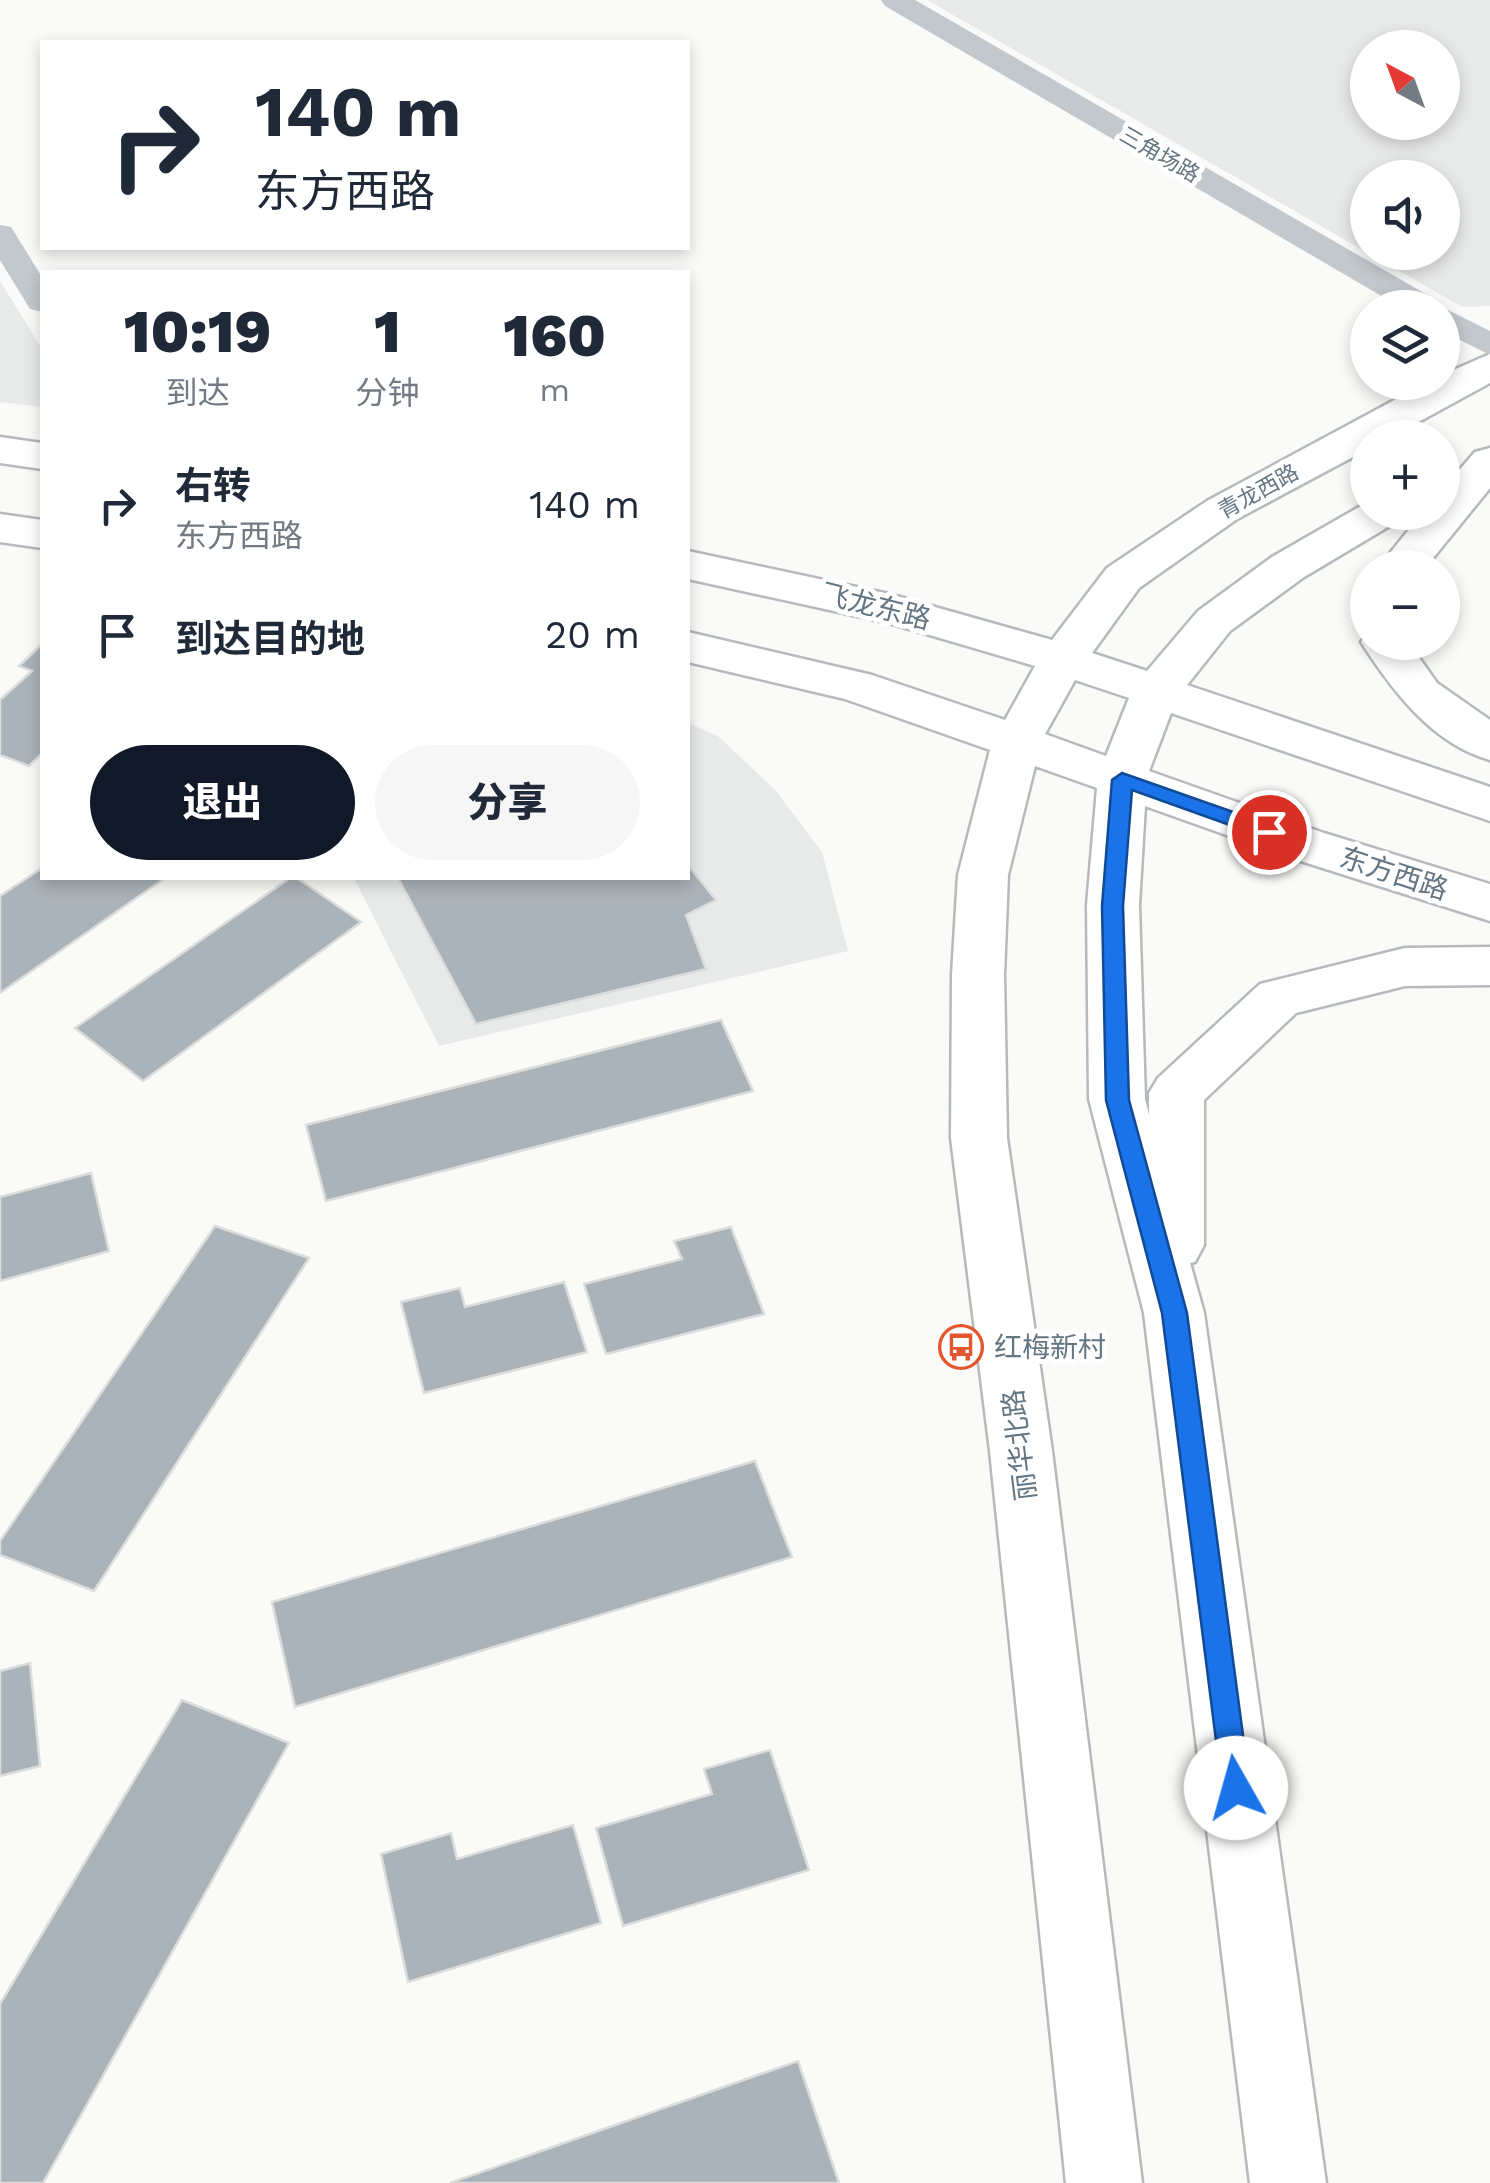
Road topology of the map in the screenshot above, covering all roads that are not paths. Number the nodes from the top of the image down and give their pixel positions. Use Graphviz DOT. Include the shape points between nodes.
graph roads {
  1 [pos="894,0"];
  2 [pos="0,234"];
  3 [pos="1395,290"];
  4 [pos="40,299"];
  5 [pos="1460,328"];
  6 [pos="1490,345"];
  7 [pos="1490,366"];
  8 [pos="0,450"];
  9 [pos="1490,450"];
  10 [pos="40,456"];
  11 [pos="1490,461"];
  12 [pos="1460,468"];
  13 [pos="0,528"];
  14 [pos="1352,530"];
  15 [pos="40,534"];
  16 [pos="1415,550"];
  17 [pos="690,565"];
  18 [pos="690,647"];
  19 [pos="1062,660"];
  20 [pos="1396,660"];
  21 [pos="1155,692"];
  22 [pos="1016,741"];
  23 [pos="1490,744"];
  24 [pos="1122,780"];
  25 [pos="1490,804"];
  26 [pos="1490,904"];
  27 [pos="1490,966"];
  28 [pos="1174,1313"];
  29 [pos="1104,2183"];
  30 [pos="1288,2183"];
  1 -- 3 [label="street, 三角场路"];
  2 -- 4 [label="street"];
  5 -- 6 [label="street"];
  7 -- 19 [label="main road, 青龙西路" via="1222,510 1123,578"];
  8 -- 10 [label="main road"];
  9 -- 12 [label="main road"];
  11 -- 16 [label="main road"];
  13 -- 15 [label="main road"];
  14 -- 21 [label="main road" via="1214,621"];
  17 -- 19 [label="main road, 飞龙东路" via="816,590"];
  18 -- 22 [label="main road" via="855,686"];
  19 -- 21 [label="main road"];
  19 -- 22 [label="main road, 丽华北路"];
  20 -- 23 [label="main road" via="1420,694"];
  21 -- 24 [label="main road"];
  21 -- 25 [label="main road"];
  22 -- 24 [label="main road, 东方西路"];
  22 -- 29 [label="main road, 丽华北路" via="983,875 979,1138"];
  24 -- 26 [label="main road, 东方西路"];
  24 -- 28 [label="main road" via="1113,906 1117,1100"];
  27 -- 28 [label="main road" via="1404,968 1279,998 1177,1092"];
  28 -- 30 [label="main road"];
}
